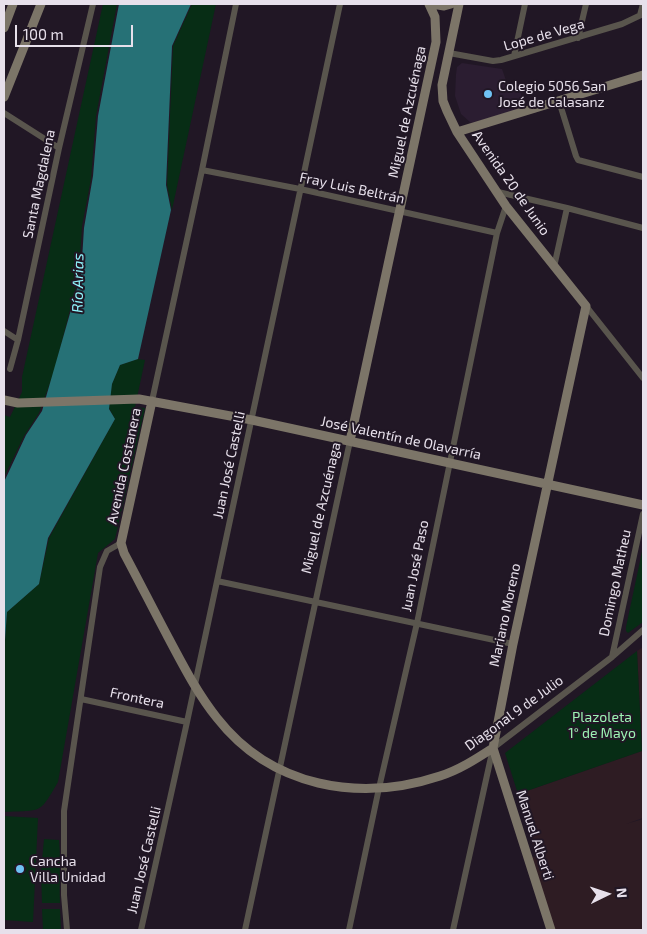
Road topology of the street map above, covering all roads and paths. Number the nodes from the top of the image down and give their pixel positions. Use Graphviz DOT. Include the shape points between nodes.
graph roads {
  1 [pos="13,4"];
  2 [pos="41,4"];
  3 [pos="93,4"];
  4 [pos="236,4"];
  5 [pos="340,4"];
  6 [pos="429,4"];
  7 [pos="432,4"];
  8 [pos="451,4"];
  9 [pos="459,4"];
  10 [pos="525,4"];
  11 [pos="586,4"];
  12 [pos="643,4"];
  13 [pos="642,14"];
  14 [pos="4,28"];
  15 [pos="578,38"];
  16 [pos="449,53"];
  17 [pos="514,56"];
  18 [pos="643,75"];
  19 [pos="4,97"];
  20 [pos="559,101"];
  21 [pos="4,113"];
  22 [pos="458,132"];
  23 [pos="59,148"];
  24 [pos="202,170"];
  25 [pos="643,176"];
  26 [pos="300,190"];
  27 [pos="498,192"];
  28 [pos="506,206"];
  29 [pos="567,208"];
  30 [pos="400,212"];
  31 [pos="643,228"];
  32 [pos="497,233"];
  33 [pos="554,267"];
  34 [pos="586,306"];
  35 [pos="4,331"];
  36 [pos="18,340"];
  37 [pos="10,369"];
  38 [pos="643,378"];
  39 [pos="4,400"];
  40 [pos="152,402"];
  41 [pos="252,420"];
  42 [pos="350,441"];
  43 [pos="448,462"];
  44 [pos="548,484"];
  45 [pos="643,506"];
  46 [pos="643,514"];
  47 [pos="121,544"];
  48 [pos="217,581"];
  49 [pos="314,602"];
  50 [pos="417,623"];
  51 [pos="643,630"];
  52 [pos="513,644"];
  53 [pos="612,657"];
  54 [pos="194,687"];
  55 [pos="81,699"];
  56 [pos="187,722"];
  57 [pos="493,748"];
  58 [pos="280,770"];
  59 [pos="379,788"];
  60 [pos="67,930"];
  61 [pos="141,930"];
  62 [pos="245,930"];
  63 [pos="349,930"];
  64 [pos="453,930"];
  65 [pos="551,930"];
  1 -- 14 [label="street"];
  2 -- 19 [label="street"];
  3 -- 23 [label="street, Santa Magdalena"];
  4 -- 24 [label="street, Avenida Costanera"];
  5 -- 26 [label="street, Juan José Castelli"];
  6 -- 30 [label="street, Miguel de Azcuénaga" via="435,17 436,42"];
  7 -- 8 [label="street"];
  9 -- 16 [label="street, Avenida 20 de Junio"];
  10 -- 17 [label="street"];
  11 -- 15 [label="street"];
  12 -- 13 [label="street"];
  13 -- 15 [label="street, Lope de Vega"];
  15 -- 17 [label="street, Lope de Vega"];
  16 -- 17 [label="street, Lope de Vega" via="493,61"];
  16 -- 22 [label="street, Avenida 20 de Junio" via="442,93"];
  18 -- 20 [label="street"];
  20 -- 22 [label="street"];
  20 -- 25 [label="street" via="578,160"];
  21 -- 23 [label="street"];
  22 -- 27 [label="street, Avenida 20 de Junio"];
  23 -- 36 [label="street, Santa Magdalena"];
  24 -- 26 [label="street, Fray Luis Beltrán"];
  24 -- 40 [label="street, Avenida Costanera"];
  26 -- 30 [label="street, Fray Luis Beltrán"];
  26 -- 41 [label="street, Juan José Castelli"];
  27 -- 28 [label="street, Avenida 20 de Junio"];
  27 -- 29 [label="street"];
  28 -- 32 [label="street, Juan José Paso"];
  28 -- 33 [label="street, Avenida 20 de Junio"];
  29 -- 31 [label="street"];
  29 -- 33 [label="street"];
  30 -- 32 [label="street, Fray Luis Beltrán"];
  30 -- 42 [label="street, Miguel de Azcuénaga"];
  32 -- 43 [label="street, Juan José Paso"];
  33 -- 34 [label="street, Avenida 20 de Junio"];
  34 -- 38 [label="street, Avenida 20 de Junio"];
  34 -- 44 [label="street, Mariano Moreno"];
  35 -- 36 [label="street"];
  36 -- 37 [label="street, Santa Magdalena"];
  39 -- 40 [label="street, José Valentín de Olavarría" via="18,403 135,399"];
  40 -- 41 [label="street, José Valentín de Olavarría"];
  40 -- 47 [label="street, Avenida Costanera"];
  41 -- 42 [label="street, José Valentín de Olavarría"];
  41 -- 48 [label="street, Juan José Castelli"];
  42 -- 43 [label="street, José Valentín de Olavarría"];
  42 -- 49 [label="street, Miguel de Azcuénaga"];
  43 -- 44 [label="street, José Valentín de Olavarría"];
  43 -- 50 [label="street, Juan José Paso"];
  44 -- 45 [label="street, José Valentín de Olavarría"];
  44 -- 52 [label="street, Mariano Moreno"];
  46 -- 53 [label="street, Domingo Matheu"];
  47 -- 54 [label="street, Diagonal 9 de Julio"];
  47 -- 55 [label="street, Avenida Costanera" via="107,551 100,567"];
  48 -- 49 [label="street"];
  48 -- 54 [label="street, Juan José Castelli"];
  49 -- 50 [label="street"];
  49 -- 58 [label="street, Miguel de Azcuénaga"];
  50 -- 52 [label="street"];
  50 -- 59 [label="street, Juan José Paso"];
  51 -- 53 [label="street, Diagonal 9 de Julio"];
  52 -- 57 [label="street, Mariano Moreno"];
  53 -- 57 [label="street, Diagonal 9 de Julio"];
  54 -- 56 [label="street, Juan José Castelli"];
  54 -- 58 [label="street, Diagonal 9 de Julio" via="231,735"];
  55 -- 56 [label="street, Frontera"];
  55 -- 60 [label="street, Avenida Costanera" via="64,812"];
  56 -- 61 [label="street, Juan José Castelli"];
  57 -- 59 [label="street, Diagonal 9 de Julio" via="467,765 441,776"];
  57 -- 64 [label="street, Mariano Moreno"];
  57 -- 65 [label="street, Manuel Alberti"];
  58 -- 59 [label="street, Diagonal 9 de Julio" via="320,785"];
  58 -- 62 [label="street, Miguel de Azcuénaga"];
  59 -- 63 [label="street, Juan José Paso"];
}
